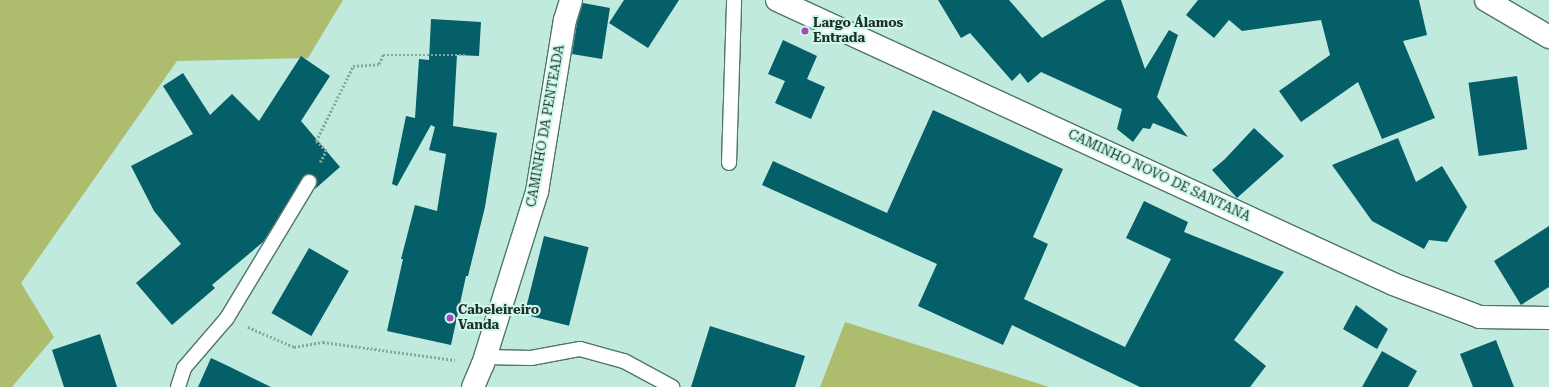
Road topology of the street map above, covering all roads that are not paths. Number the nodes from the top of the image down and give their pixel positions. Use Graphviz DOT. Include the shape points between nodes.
graph roads {
  1 [pos="571,0"];
  2 [pos="734,0"];
  3 [pos="777,0"];
  4 [pos="1486,0"];
  5 [pos="1549,37"];
  6 [pos="729,163"];
  7 [pos="309,182"];
  8 [pos="1549,318"];
  9 [pos="484,361"];
  10 [pos="178,387"];
  11 [pos="473,387"];
  12 [pos="672,387"];
  1 -- 9 [label="street, CAMINHO DA PENTEADA" via="565,20 537,192"];
  2 -- 6 [label="lane"];
  3 -- 8 [label="street, CAMINHO NOVO DE SANTANA" via="1393,284 1480,317"];
  4 -- 5 [label="street"];
  7 -- 10 [label="lane" via="227,318 184,368"];
  9 -- 11 [label="street, CAMINHO DA PENTEADA"];
  9 -- 12 [label="lane" via="531,358 580,349 624,361"];
}
